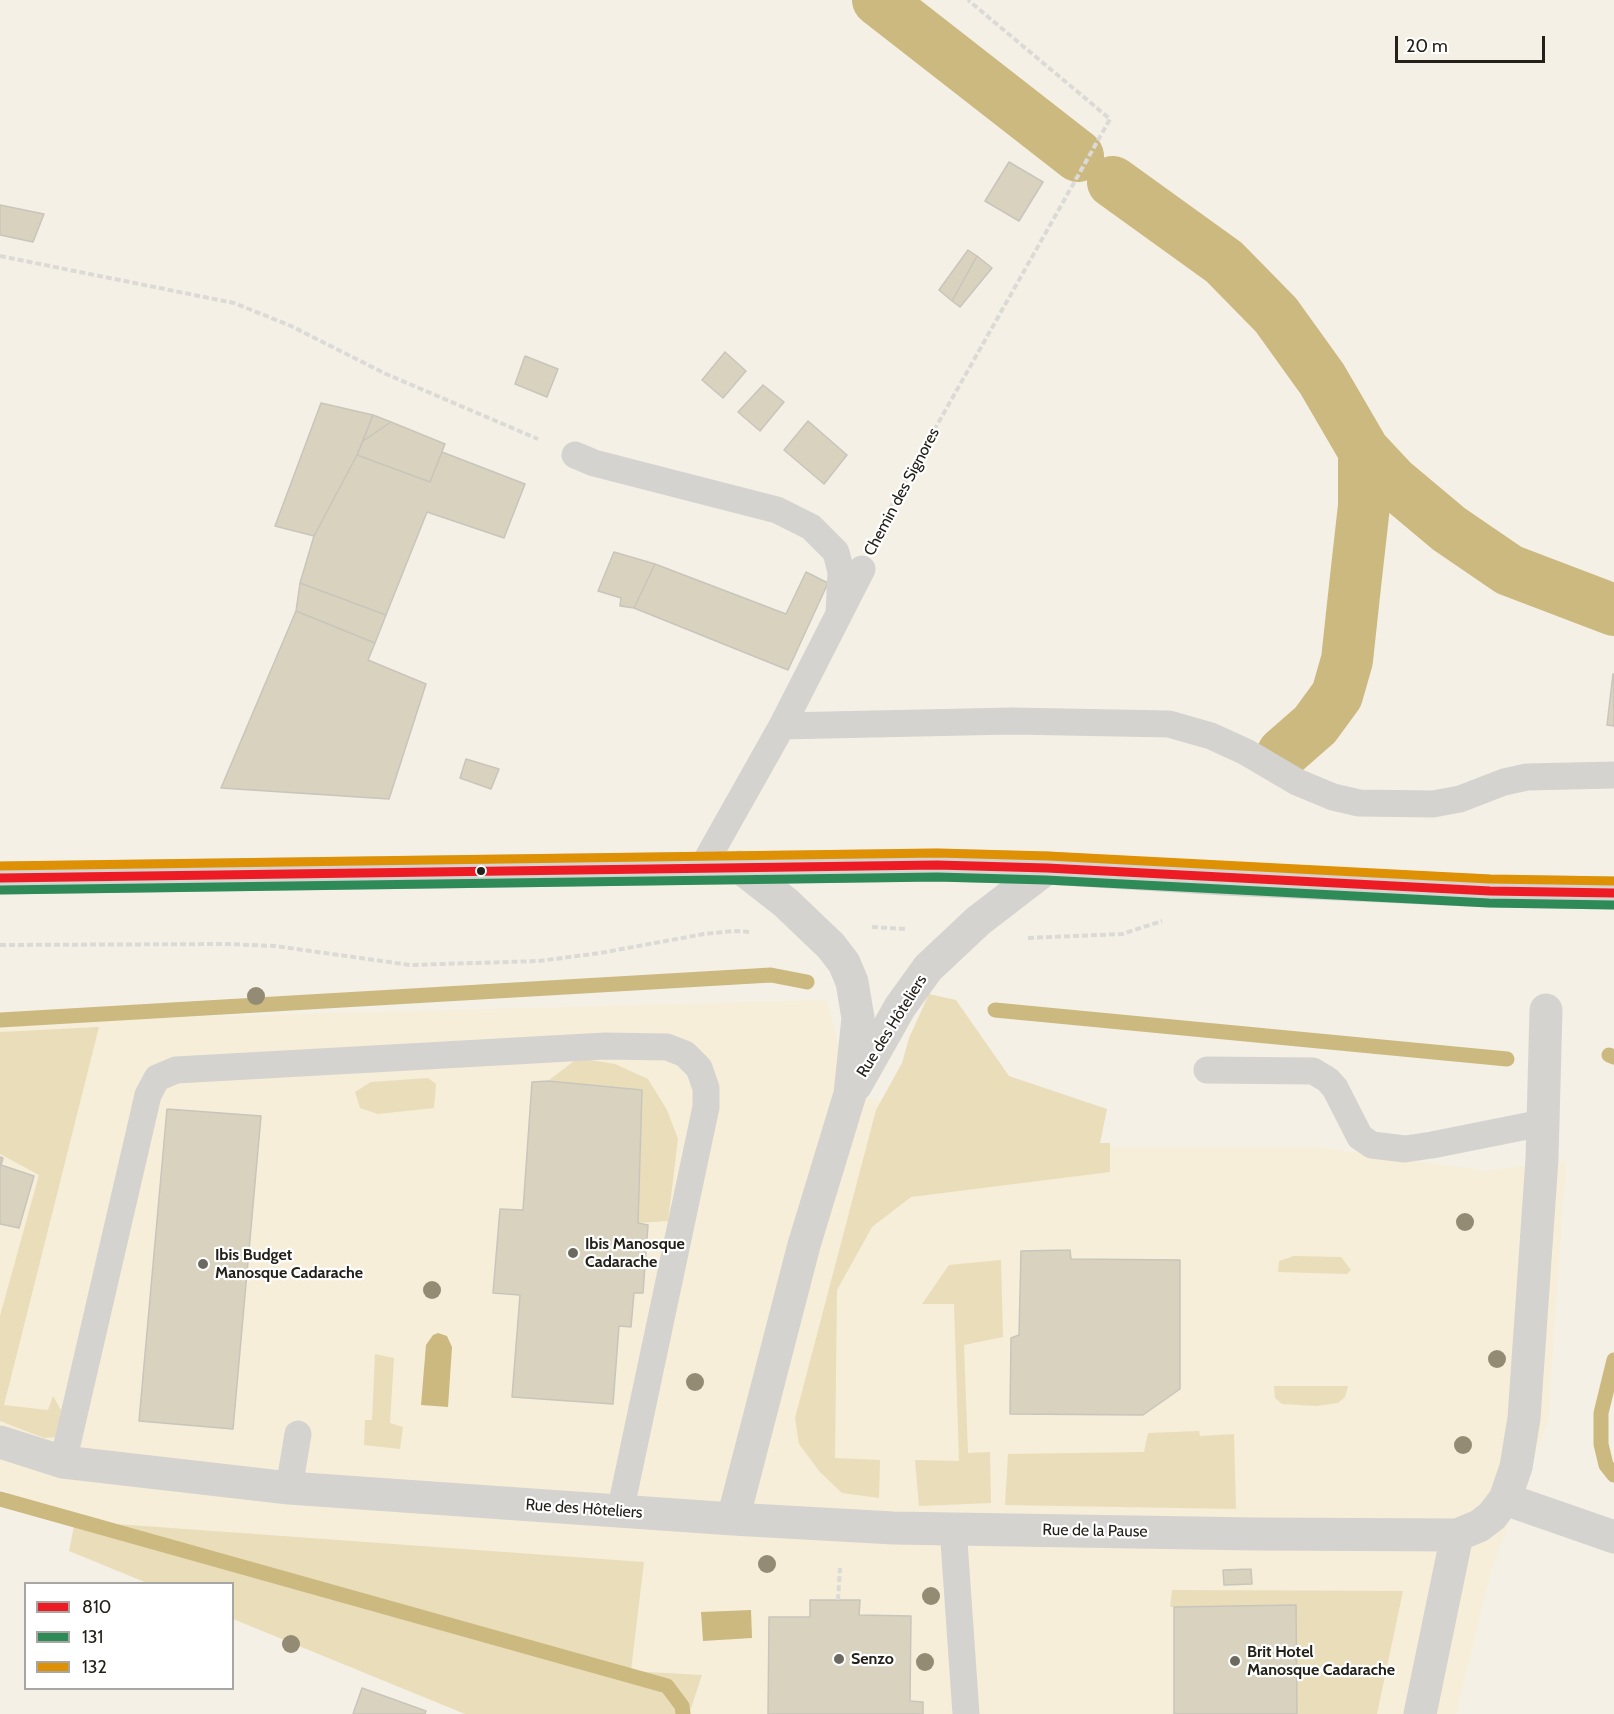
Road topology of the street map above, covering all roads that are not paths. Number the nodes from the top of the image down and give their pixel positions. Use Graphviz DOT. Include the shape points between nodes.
graph roads {
  1 [pos="574,455"];
  2 [pos="862,570"];
  3 [pos="839,613"];
  4 [pos="782,726"];
  5 [pos="1614,775"];
  6 [pos="740,867"];
  7 [pos="702,868"];
  8 [pos="1047,868"];
  9 [pos="0,878"];
  10 [pos="1614,893"];
  11 [pos="1546,1010"];
  12 [pos="1207,1070"];
  13 [pos="850,1094"];
  14 [pos="1542,1123"];
  15 [pos="298,1434"];
  16 [pos="0,1442"];
  17 [pos="63,1462"];
  18 [pos="289,1488"];
  19 [pos="1505,1499"];
  20 [pos="620,1512"];
  21 [pos="733,1518"];
  22 [pos="953,1527"];
  23 [pos="1457,1535"];
  24 [pos="1614,1537"];
  25 [pos="966,1714"];
  26 [pos="1420,1714"];
  1 -- 3 [label="lane" via="777,510 811,527 836,552 841,572"];
  2 -- 3 [label="lane, Chemin des Signores"];
  3 -- 4 [label="lane, Chemin des Signores"];
  4 -- 5 [label="lane" via="1012,721 1169,724 1211,736 1298,782 1359,803 1433,804 1527,777"];
  4 -- 7 [label="lane, Chemin des Signores"];
  6 -- 7 [label="street"];
  6 -- 8 [label="street"];
  6 -- 13 [label="street, Rue des Hôteliers" via="816,930 844,963 858,1017"];
  7 -- 9 [label="street"];
  8 -- 10 [label="street" via="1224,879"];
  8 -- 13 [label="street, Rue des Hôteliers" via="978,921 928,968 900,1007"];
  11 -- 14 [label="street"];
  12 -- 14 [label="lane" via="1312,1071 1328,1080 1360,1137 1372,1145 1405,1149"];
  13 -- 21 [label="street, Rue des Hôteliers" via="804,1245"];
  14 -- 19 [label="street" via="1524,1418 1516,1467"];
  15 -- 18 [label="lane"];
  16 -- 17 [label="street, Rue des Hôteliers"];
  17 -- 18 [label="street, Rue des Hôteliers"];
  17 -- 20 [label="lane" via="148,1095 157,1078 176,1070 605,1046 667,1047 685,1054 699,1068 706,1088 706,1107"];
  18 -- 20 [label="street, Rue des Hôteliers"];
  19 -- 23 [label="street" via="1479,1526"];
  19 -- 24 [label="street"];
  20 -- 21 [label="street, Rue des Hôteliers"];
  21 -- 22 [label="street, Rue de la Pause" via="893,1528"];
  22 -- 23 [label="street, Rue de la Pause"];
  22 -- 25 [label="lane"];
  23 -- 26 [label="street"];
}
